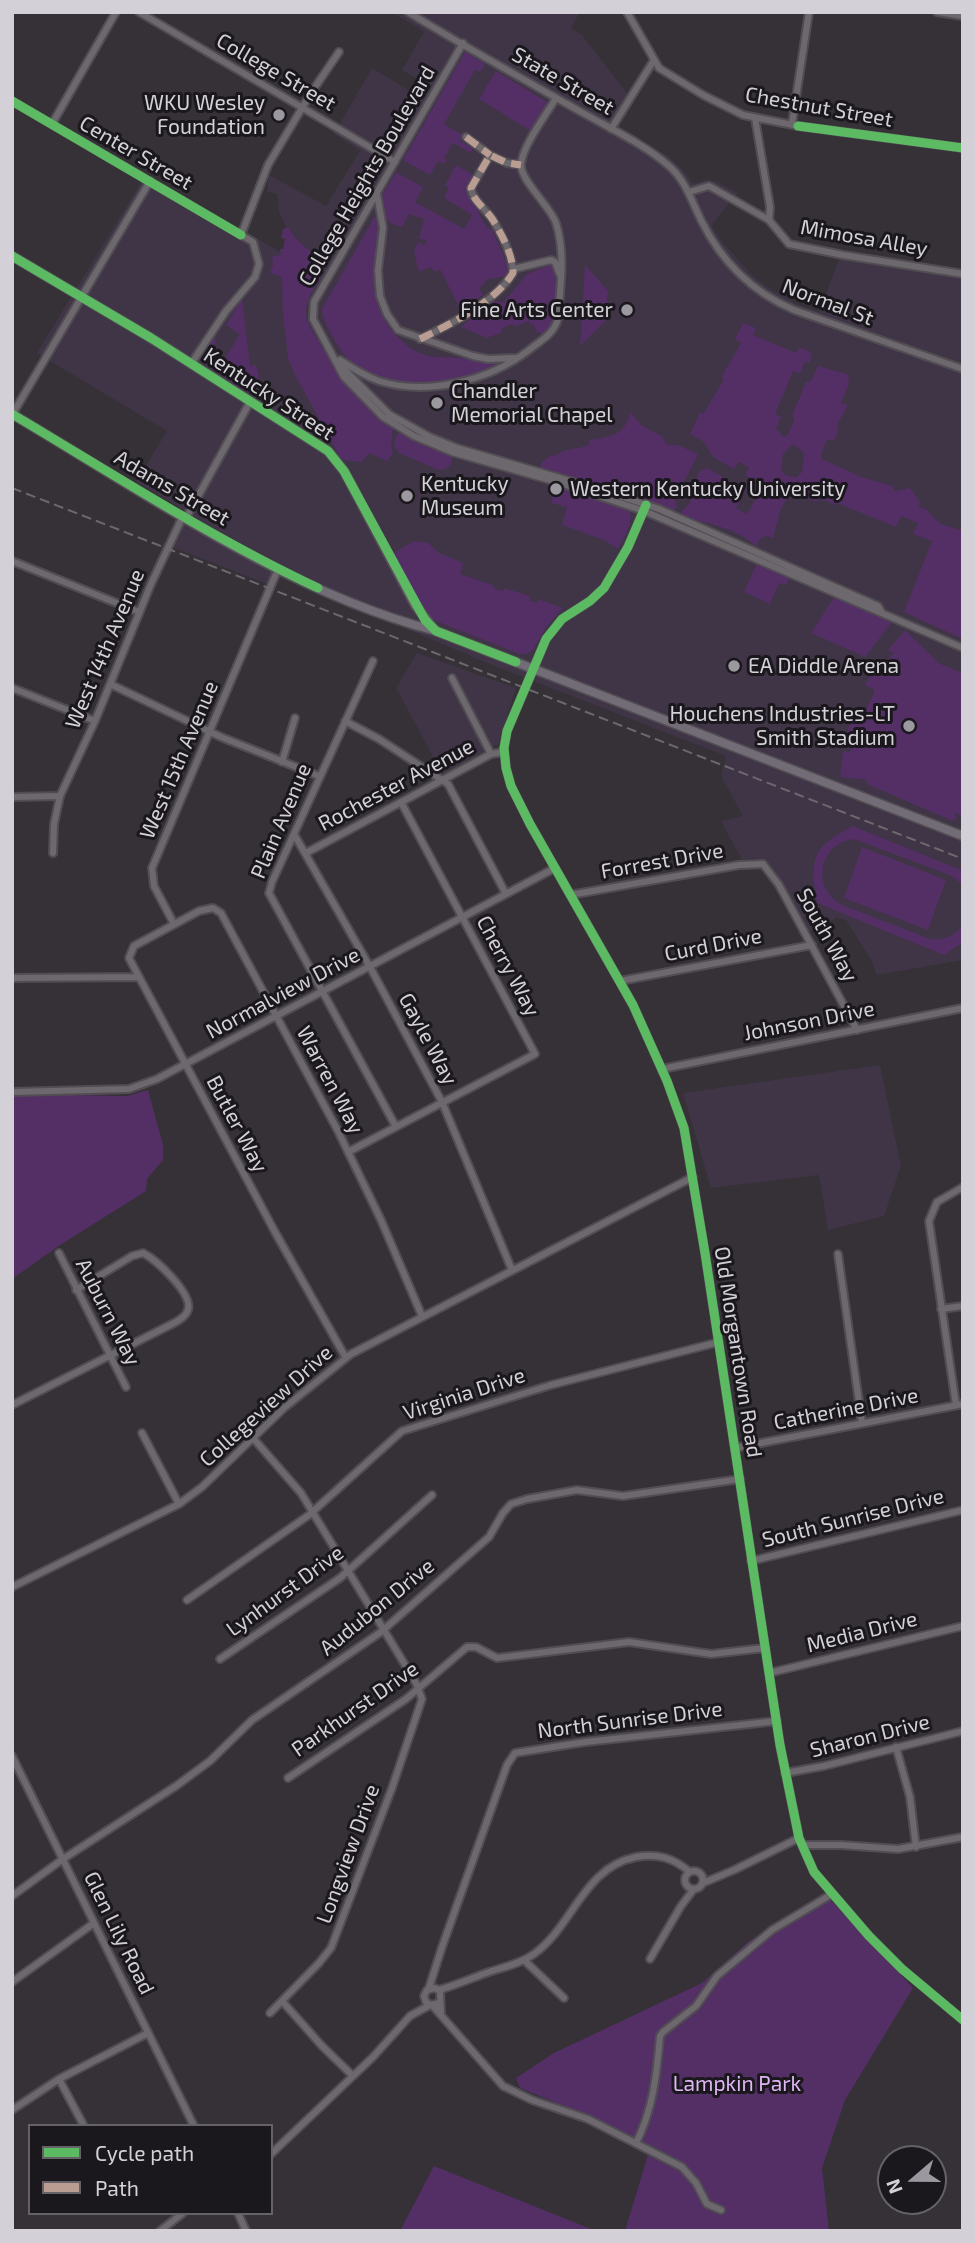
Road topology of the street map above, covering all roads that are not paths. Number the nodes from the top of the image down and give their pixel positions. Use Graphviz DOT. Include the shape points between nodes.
graph roads {
  1 [pos="116,12"];
  2 [pos="139,12"];
  3 [pos="408,12"];
  4 [pos="627,12"];
  5 [pos="809,12"];
  6 [pos="937,12"];
  7 [pos="963,16"];
  8 [pos="463,43"];
  9 [pos="339,52"];
  10 [pos="654,60"];
  11 [pos="556,98"];
  12 [pos="12,101"];
  13 [pos="302,108"];
  14 [pos="755,118"];
  15 [pos="52,124"];
  16 [pos="792,124"];
  17 [pos="611,129"];
  18 [pos="466,137"];
  19 [pos="963,148"];
  20 [pos="490,155"];
  21 [pos="395,162"];
  22 [pos="521,165"];
  23 [pos="150,181"];
  24 [pos="690,192"];
  25 [pos="377,194"];
  26 [pos="769,220"];
  27 [pos="241,235"];
  28 [pos="12,256"];
  29 [pos="514,268"];
  30 [pos="963,274"];
  31 [pos="561,278"];
  32 [pos="82,297"];
  33 [pos="421,339"];
  34 [pos="333,355"];
  35 [pos="517,358"];
  36 [pos="191,364"];
  37 [pos="963,369"];
  38 [pos="250,402"];
  39 [pos="12,414"];
  40 [pos="645,508"];
  41 [pos="184,517"];
  42 [pos="12,561"];
  43 [pos="278,569"];
  44 [pos="139,612"];
  45 [pos="436,631"];
  46 [pos="963,648"];
  47 [pos="373,662"];
  48 [pos="532,668"];
  49 [pos="452,678"];
  50 [pos="110,684"];
  51 [pos="12,688"];
  52 [pos="295,718"];
  53 [pos="95,721"];
  54 [pos="345,721"];
  55 [pos="210,732"];
  56 [pos="504,752"];
  57 [pos="491,754"];
  58 [pos="282,762"];
  59 [pos="319,776"];
  60 [pos="443,779"];
  61 [pos="60,796"];
  62 [pos="12,797"];
  63 [pos="401,802"];
  64 [pos="294,834"];
  65 [pos="963,836"];
  66 [pos="53,853"];
  67 [pos="306,853"];
  68 [pos="760,863"];
  69 [pos="555,868"];
  70 [pos="506,894"];
  71 [pos="570,895"];
  72 [pos="463,918"];
  73 [pos="174,924"];
  74 [pos="812,944"];
  75 [pos="370,967"];
  76 [pos="138,976"];
  77 [pos="12,978"];
  78 [pos="620,981"];
  79 [pos="323,991"];
  80 [pos="963,1008"];
  81 [pos="275,1016"];
  82 [pos="857,1030"];
  83 [pos="185,1065"];
  84 [pos="662,1069"];
  85 [pos="12,1092"];
  86 [pos="442,1102"];
  87 [pos="395,1125"];
  88 [pos="348,1152"];
  89 [pos="693,1177"];
  90 [pos="963,1187"];
  91 [pos="59,1253"];
  92 [pos="838,1254"];
  93 [pos="512,1270"];
  94 [pos="76,1290"];
  95 [pos="963,1306"];
  96 [pos="942,1309"];
  97 [pos="422,1316"];
  98 [pos="719,1342"];
  99 [pos="109,1354"];
  100 [pos="346,1358"];
  101 [pos="126,1387"];
  102 [pos="12,1405"];
  103 [pos="960,1405"];
  104 [pos="862,1423"];
  105 [pos="142,1433"];
  106 [pos="253,1438"];
  107 [pos="735,1448"];
  108 [pos="740,1479"];
  109 [pos="432,1495"];
  110 [pos="179,1504"];
  111 [pos="963,1510"];
  112 [pos="313,1511"];
  113 [pos="751,1560"];
  114 [pos="349,1570"];
  115 [pos="12,1587"];
  116 [pos="187,1600"];
  117 [pos="963,1626"];
  118 [pos="383,1629"];
  119 [pos="765,1648"];
  120 [pos="220,1658"];
  121 [pos="769,1673"];
  122 [pos="418,1689"];
  123 [pos="777,1721"];
  124 [pos="963,1731"];
  125 [pos="896,1747"];
  126 [pos="12,1756"];
  127 [pos="785,1773"];
  128 [pos="288,1778"];
  129 [pos="963,1837"];
  130 [pos="800,1841"];
  131 [pos="916,1847"];
  132 [pos="63,1859"];
  133 [pos="678,1864"];
  134 [pos="690,1872"];
  135 [pos="702,1879"];
  136 [pos="685,1883"];
  137 [pos="694,1889"];
  138 [pos="832,1894"];
  139 [pos="12,1896"];
  140 [pos="681,1906"];
  141 [pos="94,1923"];
  142 [pos="650,1959"];
  143 [pos="524,1960"];
  144 [pos="433,1976"];
  145 [pos="12,1982"];
  146 [pos="429,1988"];
  147 [pos="424,1997"];
  148 [pos="437,1998"];
  149 [pos="564,1998"];
  150 [pos="282,2001"];
  151 [pos="415,2012"];
  152 [pos="270,2013"];
  153 [pos="963,2020"];
  154 [pos="148,2034"];
  155 [pos="353,2076"];
  156 [pos="59,2079"];
  157 [pos="12,2110"];
  158 [pos="83,2124"];
  159 [pos="193,2124"];
  160 [pos="636,2143"];
  161 [pos="273,2152"];
  162 [pos="721,2210"];
  163 [pos="180,2215"];
  164 [pos="239,2215"];
  165 [pos="160,2231"];
  166 [pos="246,2231"];
  1 -- 15 [label="street"];
  2 -- 13 [label="street, College Street"];
  3 -- 8 [label="street, State Street"];
  4 -- 10 [label="street, Chestnut Street"];
  5 -- 16 [label="street"];
  6 -- 7 [label="street"];
  8 -- 11 [label="street, State Street"];
  8 -- 21 [label="street, College Heights Boulevard"];
  9 -- 13 [label="street"];
  10 -- 14 [label="street, Chestnut Street" via="667,74 703,95"];
  10 -- 17 [label="street"];
  11 -- 17 [label="street, State Street"];
  11 -- 22 [label="street"];
  12 -- 15 [label="street, Center Street"];
  13 -- 21 [label="street, College Street"];
  13 -- 27 [label="street" via="268,165"];
  14 -- 16 [label="street, Chestnut Street"];
  14 -- 26 [label="street"];
  15 -- 23 [label="street, Center Street"];
  16 -- 19 [label="street, Chestnut Street"];
  17 -- 24 [label="street, State Street" via="670,167"];
  18 -- 20 [label="street"];
  20 -- 22 [label="street"];
  20 -- 29 [label="street" via="471,194 492,218"];
  21 -- 25 [label="street, College Heights Boulevard"];
  22 -- 31 [label="street" via="555,219 561,241"];
  23 -- 27 [label="street, Center Street"];
  23 -- 32 [label="street"];
  24 -- 26 [label="street, Mimosa Alley" via="709,186"];
  24 -- 37 [label="street, Normal St" via="718,250 767,298"];
  25 -- 33 [label="street" via="383,228 380,296 398,330"];
  25 -- 34 [label="street, College Heights Boulevard" via="314,302 313,320"];
  26 -- 30 [label="street, Mimosa Alley" via="789,244"];
  27 -- 36 [label="street" via="253,242 257,253 255,277"];
  28 -- 32 [label="main road, Kentucky Street"];
  29 -- 31 [label="street" via="551,260"];
  29 -- 33 [label="street" via="500,288 464,317"];
  31 -- 35 [label="street" via="556,326"];
  32 -- 36 [label="main road, Kentucky Street"];
  32 -- 39 [label="street"];
  33 -- 35 [label="street" via="488,359"];
  34 -- 35 [label="street" via="369,377 414,387 465,380"];
  34 -- 40 [label="street, College Heights Boulevard" via="389,414 430,437"];
  36 -- 38 [label="main road, Kentucky Street"];
  38 -- 41 [label="street, West 14th Avenue"];
  38 -- 45 [label="main road, Kentucky Street" via="334,456 415,605"];
  39 -- 41 [label="main road, Adams Street"];
  40 -- 46 [label="street, College Heights Boulevard" via="878,606"];
  40 -- 48 [label="street" via="604,588 556,626"];
  41 -- 43 [label="main road, Adams Street"];
  41 -- 44 [label="street, West 14th Avenue"];
  42 -- 44 [label="street"];
  43 -- 45 [label="main road, Adams Street" via="399,621"];
  43 -- 55 [label="street, West 15th Avenue"];
  44 -- 50 [label="street, West 14th Avenue"];
  45 -- 48 [label="main road, Adams Street"];
  47 -- 54 [label="street, Plain Avenue"];
  48 -- 56 [label="street, Old Morgantown Road" via="507,731"];
  48 -- 65 [label="main road, Adams Street"];
  49 -- 57 [label="street"];
  50 -- 53 [label="street, West 14th Avenue"];
  50 -- 55 [label="street"];
  51 -- 53 [label="street"];
  52 -- 58 [label="street"];
  53 -- 61 [label="street, West 14th Avenue"];
  54 -- 59 [label="street, Plain Avenue"];
  54 -- 60 [label="street"];
  55 -- 58 [label="street"];
  55 -- 73 [label="street, West 15th Avenue" via="152,868 154,886"];
  56 -- 57 [label="street, Rochester Avenue"];
  56 -- 69 [label="street, Old Morgantown Road" via="511,786"];
  57 -- 60 [label="street, Rochester Avenue"];
  58 -- 59 [label="street"];
  59 -- 64 [label="street, Plain Avenue"];
  60 -- 63 [label="street, Rochester Avenue"];
  60 -- 70 [label="street"];
  61 -- 62 [label="street"];
  61 -- 66 [label="street, West 14th Avenue"];
  63 -- 67 [label="street, Rochester Avenue"];
  63 -- 72 [label="street, Cherry Way"];
  64 -- 67 [label="street, Gayle Way"];
  64 -- 79 [label="street, Plain Avenue" via="270,896"];
  67 -- 75 [label="street, Gayle Way"];
  68 -- 71 [label="street, Forrest Drive"];
  68 -- 74 [label="street, South Way" via="776,879"];
  69 -- 70 [label="street, Normalview Drive"];
  69 -- 71 [label="street, Old Morgantown Road"];
  70 -- 72 [label="street, Normalview Drive"];
  71 -- 78 [label="street, Old Morgantown Road"];
  72 -- 75 [label="street, Normalview Drive"];
  72 -- 86 [label="street, Cherry Way" via="534,1054"];
  73 -- 76 [label="street, Butler Way" via="132,948 129,958"];
  73 -- 81 [label="street, Warren Way" via="202,910 219,910"];
  74 -- 78 [label="street, Curd Drive"];
  74 -- 82 [label="street, South Way"];
  75 -- 79 [label="street, Normalview Drive"];
  75 -- 86 [label="street, Gayle Way"];
  76 -- 77 [label="street"];
  76 -- 83 [label="street, Butler Way"];
  78 -- 84 [label="street, Old Morgantown Road"];
  79 -- 81 [label="street, Normalview Drive"];
  79 -- 87 [label="street"];
  80 -- 82 [label="street, Johnson Drive"];
  81 -- 83 [label="street, Normalview Drive"];
  81 -- 88 [label="street, Warren Way"];
  82 -- 84 [label="street, Johnson Drive"];
  83 -- 85 [label="street, Normalview Drive" via="133,1088"];
  83 -- 100 [label="street, Butler Way"];
  84 -- 89 [label="street, Old Morgantown Road" via="684,1128"];
  86 -- 87 [label="street"];
  86 -- 93 [label="street, Gayle Way"];
  87 -- 88 [label="street"];
  88 -- 97 [label="street, Warren Way"];
  89 -- 93 [label="street, Collegeview Drive"];
  89 -- 98 [label="street, Old Morgantown Road"];
  90 -- 96 [label="street" via="937,1202 929,1221"];
  91 -- 94 [label="street, Auburn Way"];
  92 -- 104 [label="street"];
  93 -- 97 [label="street, Collegeview Drive"];
  94 -- 99 [label="street, Auburn Way"];
  94 -- 99 [label="street" via="144,1253 187,1299 188,1310 182,1318"];
  95 -- 96 [label="street"];
  96 -- 103 [label="street"];
  97 -- 100 [label="street, Collegeview Drive"];
  98 -- 107 [label="street, Old Morgantown Road"];
  98 -- 112 [label="street, Virginia Drive" via="551,1385 406,1429"];
  99 -- 101 [label="street, Auburn Way"];
  99 -- 102 [label="street"];
  100 -- 106 [label="street, Collegeview Drive"];
  103 -- 104 [label="street, Catherine Drive"];
  104 -- 107 [label="street, Catherine Drive"];
  105 -- 110 [label="street"];
  106 -- 110 [label="street, Collegeview Drive"];
  106 -- 112 [label="street"];
  107 -- 108 [label="street, Old Morgantown Road"];
  108 -- 113 [label="street, Old Morgantown Road"];
  108 -- 118 [label="street, Audubon Drive" via="623,1496 578,1490 512,1504 489,1537"];
  109 -- 114 [label="street, Lynhurst Drive"];
  110 -- 115 [label="street, Collegeview Drive"];
  111 -- 113 [label="street, South Sunrise Drive"];
  112 -- 114 [label="street"];
  112 -- 116 [label="street, Virginia Drive"];
  113 -- 119 [label="street, Old Morgantown Road"];
  114 -- 118 [label="street"];
  114 -- 120 [label="street, Lynhurst Drive"];
  117 -- 121 [label="street, Media Drive"];
  118 -- 122 [label="street"];
  118 -- 132 [label="street, Audubon Drive" via="252,1720 176,1786"];
  119 -- 121 [label="street, Old Morgantown Road"];
  119 -- 122 [label="street, Parkhurst Drive" via="711,1654 629,1642 497,1658 469,1647"];
  121 -- 123 [label="street, Old Morgantown Road"];
  122 -- 128 [label="street, Parkhurst Drive"];
  122 -- 150 [label="street, Longview Drive" via="422,1699 419,1713 334,1942"];
  123 -- 127 [label="street, Old Morgantown Road"];
  123 -- 144 [label="street, North Sunrise Drive" via="515,1753"];
  124 -- 125 [label="street, Sharon Drive"];
  125 -- 127 [label="street, Sharon Drive"];
  125 -- 131 [label="street" via="910,1797"];
  126 -- 132 [label="street, Glen Lily Road"];
  127 -- 130 [label="street, Old Morgantown Road"];
  129 -- 131 [label="street"];
  130 -- 131 [label="street"];
  130 -- 135 [label="street"];
  130 -- 138 [label="street, Old Morgantown Road" via="814,1872"];
  132 -- 139 [label="street, Audubon Drive"];
  132 -- 141 [label="street, Glen Lily Road"];
  133 -- 134 [label="street"];
  133 -- 136 [label="street"];
  133 -- 143 [label="street" via="655,1855 612,1865 546,1944"];
  134 -- 135 [label="street" via="697,1872"];
  134 -- 136 [label="street"];
  135 -- 137 [label="street"];
  136 -- 137 [label="street"];
  136 -- 140 [label="street"];
  137 -- 140 [label="street"];
  138 -- 153 [label="street, Old Morgantown Road" via="886,1954"];
  138 -- 160 [label="street" via="772,1930 735,1960 696,2006 663,2032 656,2083"];
  140 -- 142 [label="street"];
  141 -- 145 [label="street"];
  141 -- 154 [label="street, Glen Lily Road"];
  143 -- 148 [label="street, North Sunrise Drive" via="452,1987"];
  143 -- 149 [label="street"];
  144 -- 146 [label="street, North Sunrise Drive"];
  144 -- 148 [label="street"];
  146 -- 147 [label="street, North Sunrise Drive"];
  146 -- 148 [label="street"];
  147 -- 148 [label="street"];
  147 -- 151 [label="street, North Sunrise Drive"];
  148 -- 151 [label="street, North Sunrise Drive"];
  148 -- 160 [label="street" via="441,2013 499,2083"];
  150 -- 152 [label="street, Longview Drive"];
  150 -- 155 [label="street"];
  151 -- 155 [label="street, North Sunrise Drive"];
  154 -- 156 [label="street"];
  154 -- 159 [label="street, Glen Lily Road"];
  155 -- 161 [label="street, North Sunrise Drive"];
  156 -- 157 [label="street"];
  156 -- 158 [label="street"];
  160 -- 162 [label="street" via="682,2167 707,2204"];
  163 -- 165 [label="street"];
  164 -- 166 [label="street"];
}
